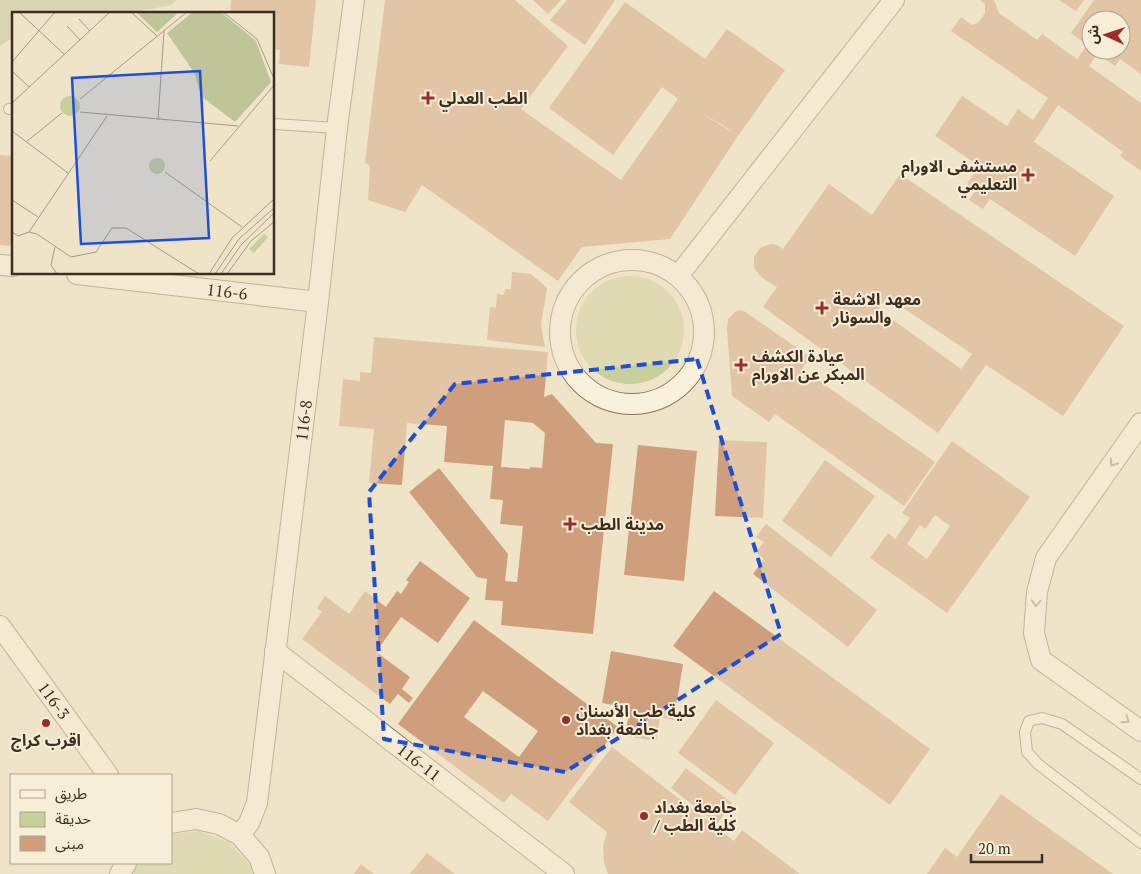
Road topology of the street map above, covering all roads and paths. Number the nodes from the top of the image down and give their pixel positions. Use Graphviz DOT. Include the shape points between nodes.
graph roads {
  1 [pos="354,0"];
  2 [pos="894,0"];
  3 [pos="275,124"];
  4 [pos="337,128"];
  5 [pos="86,275"];
  6 [pos="678,276"];
  7 [pos="318,302"];
  8 [pos="1141,423"];
  9 [pos="0,626"];
  10 [pos="275,651"];
  11 [pos="1141,731"];
  12 [pos="107,774"];
  13 [pos="1141,779"];
  14 [pos="172,822"];
  15 [pos="240,835"];
  16 [pos="1141,843"];
  17 [pos="264,874"];
  18 [pos="564,874"];
  1 -- 4 [label="street, 116-8"];
  2 -- 6 [label="street"];
  3 -- 4 [label="lane"];
  4 -- 7 [label="street, 116-8"];
  5 -- 7 [label="street, 116-6"];
  6 -- 6 [label="street" via="649,261 617,261 598,267 570,294 559,334 562,352 574,377 592,394 625,405 651,403 676,390 691,375 704,338 703,316 691,290"];
  7 -- 10 [label="street, 116-8"];
  8 -- 11 [label="street, one-way" via="1046,558 1036,592 1034,633 1041,660"];
  9 -- 12 [label="street, 116-3"];
  10 -- 15 [label="street, 116-8" via="257,803"];
  10 -- 18 [label="street, 116-11"];
  13 -- 16 [label="lane" via="1062,724 1042,718 1029,721 1025,732 1027,752 1038,764"];
  14 -- 15 [label="street" via="196,819 219,824"];
  15 -- 17 [label="street" via="258,857"];
}
